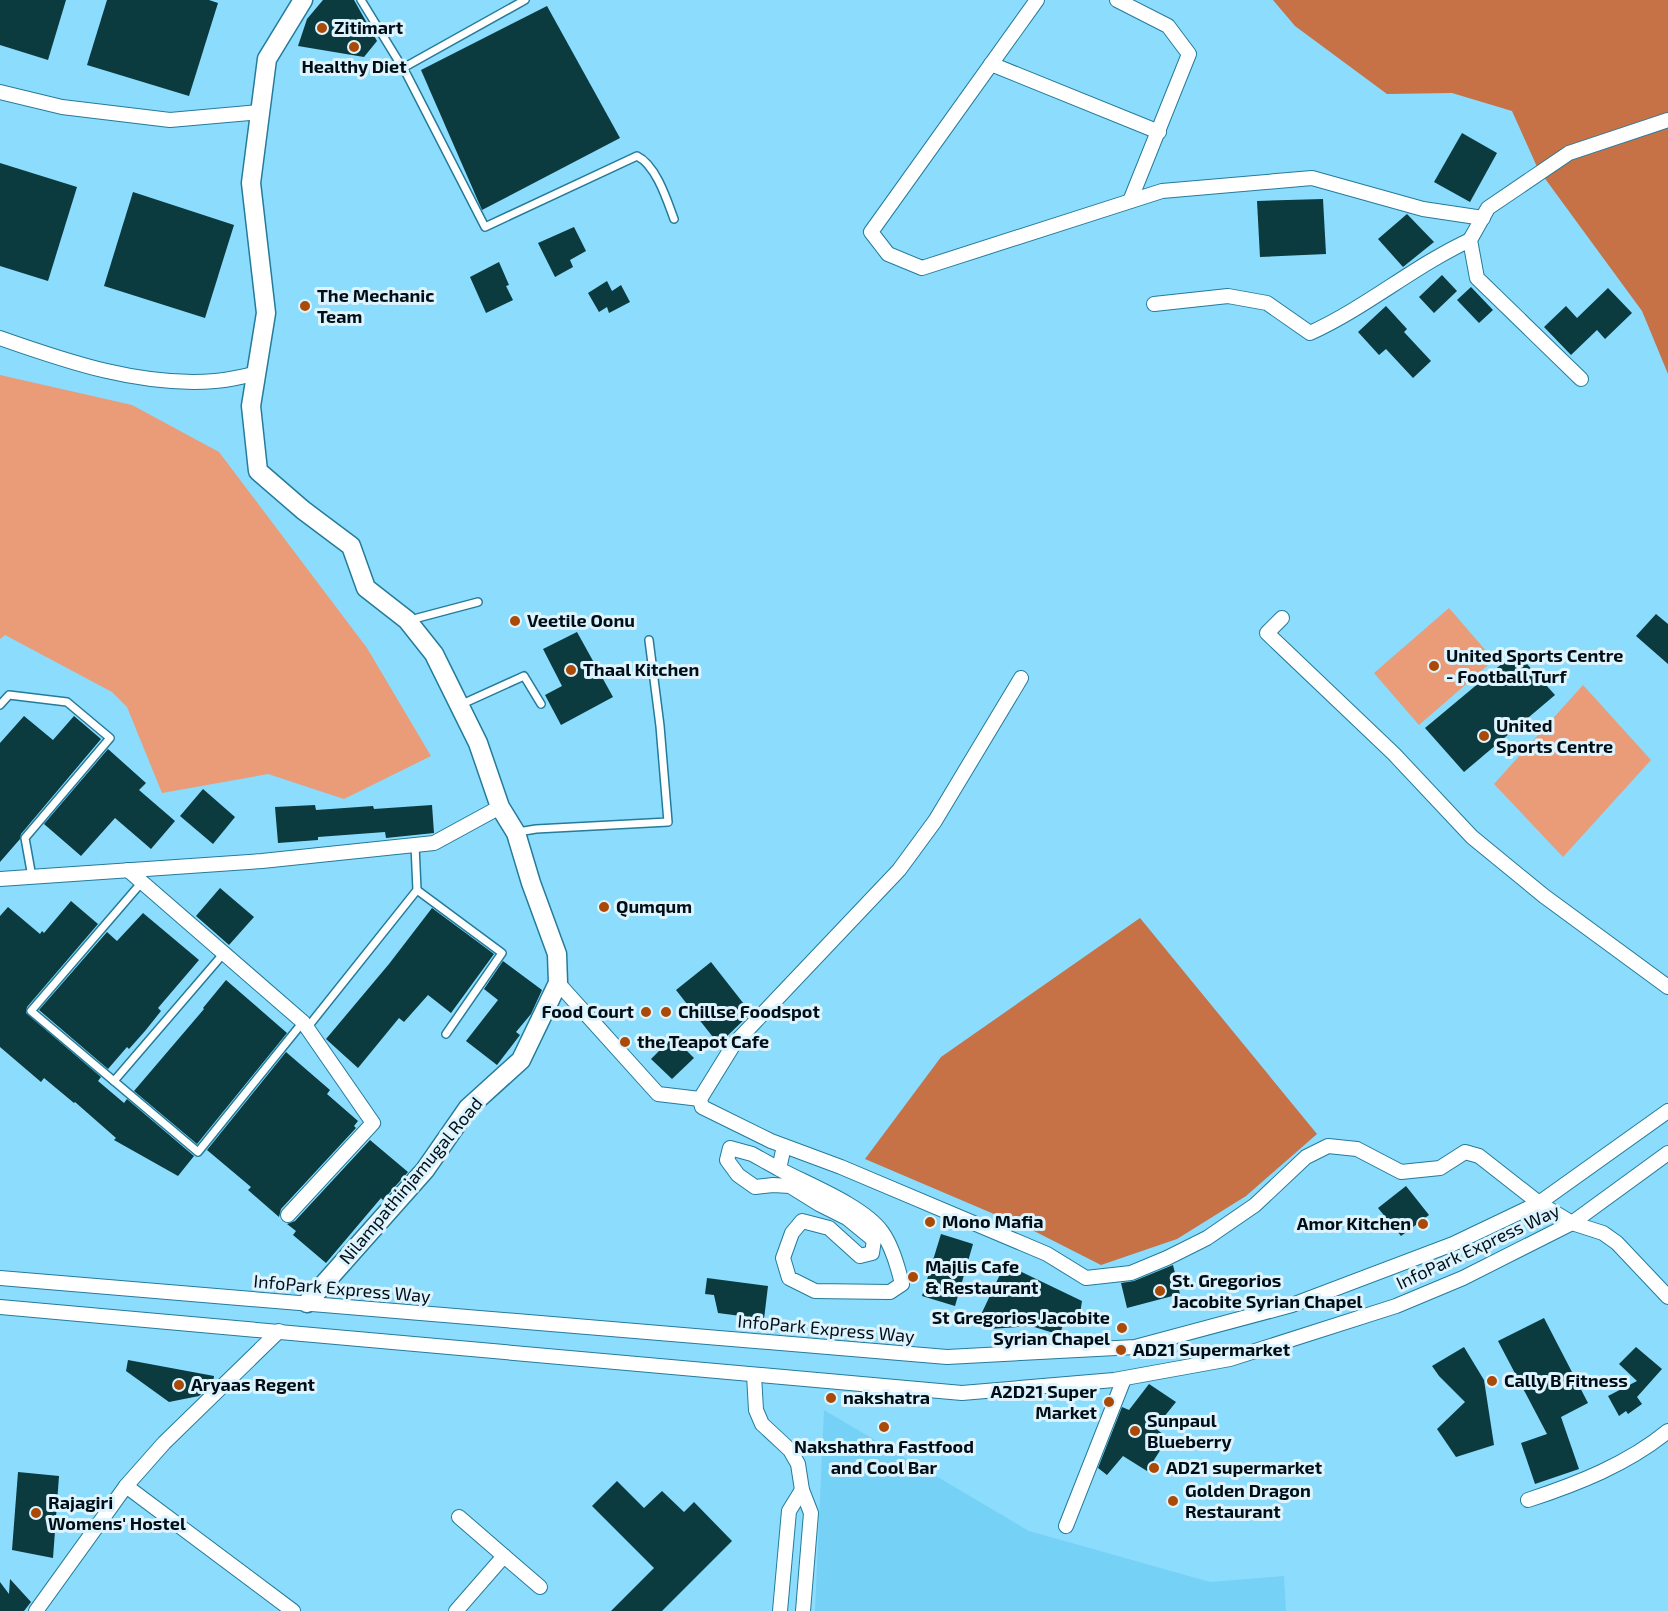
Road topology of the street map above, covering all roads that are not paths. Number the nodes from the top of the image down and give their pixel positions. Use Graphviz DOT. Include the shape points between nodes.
graph roads {
  1 [pos="303,0"];
  2 [pos="361,0"];
  3 [pos="525,0"];
  4 [pos="1037,0"];
  5 [pos="1117,0"];
  6 [pos="991,64"];
  7 [pos="403,68"];
  8 [pos="0,92"];
  9 [pos="260,112"];
  10 [pos="1668,120"];
  11 [pos="1158,132"];
  12 [pos="1130,201"];
  13 [pos="1483,218"];
  14 [pos="674,219"];
  15 [pos="1470,240"];
  16 [pos="1154,304"];
  17 [pos="0,338"];
  18 [pos="256,374"];
  19 [pos="1581,379"];
  20 [pos="478,602"];
  21 [pos="1282,618"];
  22 [pos="407,620"];
  23 [pos="649,640"];
  24 [pos="1021,678"];
  25 [pos="0,705"];
  26 [pos="460,705"];
  27 [pos="541,705"];
  28 [pos="500,807"];
  29 [pos="516,833"];
  30 [pos="415,845"];
  31 [pos="128,870"];
  32 [pos="32,877"];
  33 [pos="0,879"];
  34 [pos="142,882"];
  35 [pos="417,890"];
  36 [pos="224,953"];
  37 [pos="558,983"];
  38 [pos="1668,987"];
  39 [pos="305,1025"];
  40 [pos="446,1034"];
  41 [pos="114,1081"];
  42 [pos="700,1099"];
  43 [pos="1668,1111"];
  44 [pos="784,1146"];
  45 [pos="1668,1153"];
  46 [pos="779,1169"];
  47 [pos="1539,1203"];
  48 [pos="288,1215"];
  49 [pos="1572,1223"];
  50 [pos="0,1278"];
  51 [pos="1668,1297"];
  52 [pos="307,1303"];
  53 [pos="0,1306"];
  54 [pos="279,1330"];
  55 [pos="754,1375"];
  56 [pos="1124,1379"];
  57 [pos="1668,1431"];
  58 [pos="126,1486"];
  59 [pos="802,1490"];
  60 [pos="1528,1500"];
  61 [pos="459,1517"];
  62 [pos="1066,1526"];
  63 [pos="504,1556"];
  64 [pos="540,1587"];
  65 [pos="36,1611"];
  66 [pos="293,1611"];
  67 [pos="456,1611"];
  68 [pos="780,1611"];
  69 [pos="802,1611"];
  1 -- 9 [label="street, Nilampathinjamugal Road" via="267,59"];
  2 -- 7 [label="lane"];
  3 -- 7 [label="lane"];
  4 -- 6 [label="street"];
  5 -- 11 [label="street" via="1168,26 1189,54"];
  6 -- 11 [label="street"];
  6 -- 12 [label="street" via="871,231 888,254 922,268"];
  7 -- 14 [label="lane" via="485,227 637,156 644,160 663,190"];
  8 -- 9 [label="street" via="62,107 170,120"];
  9 -- 18 [label="street, Nilampathinjamugal Road" via="251,183 266,313"];
  10 -- 13 [label="street" via="1569,153 1488,208"];
  11 -- 12 [label="street"];
  12 -- 13 [label="street" via="1162,191 1312,178 1423,209"];
  13 -- 15 [label="street"];
  15 -- 16 [label="street" via="1442,253 1342,319 1310,333 1267,303 1228,296"];
  15 -- 19 [label="street" via="1477,278"];
  17 -- 18 [label="street" via="59,359 134,376 216,381"];
  18 -- 22 [label="street, Nilampathinjamugal Road" via="251,406 258,471 351,546 366,588"];
  20 -- 22 [label="lane"];
  21 -- 38 [label="street" via="1267,633 1394,754 1472,837 1544,896"];
  22 -- 26 [label="street, Nilampathinjamugal Road" via="434,654"];
  23 -- 29 [label="lane" via="668,822"];
  24 -- 42 [label="street" via="935,821 898,870 734,1044"];
  25 -- 32 [label="lane" via="9,695 67,702 110,738 25,838"];
  26 -- 27 [label="lane" via="525,676"];
  26 -- 28 [label="street, Nilampathinjamugal Road" via="478,742"];
  28 -- 29 [label="street, Nilampathinjamugal Road"];
  28 -- 30 [label="street" via="434,843"];
  29 -- 37 [label="street, Nilampathinjamugal Road" via="557,954"];
  30 -- 31 [label="street"];
  30 -- 35 [label="lane"];
  31 -- 32 [label="street"];
  31 -- 34 [label="street"];
  32 -- 33 [label="street"];
  34 -- 36 [label="street"];
  34 -- 41 [label="lane" via="31,1011"];
  35 -- 39 [label="lane"];
  35 -- 40 [label="lane" via="502,953"];
  36 -- 39 [label="street"];
  36 -- 41 [label="lane"];
  37 -- 42 [label="street" via="658,1094"];
  37 -- 52 [label="street, Nilampathinjamugal Road" via="522,1060 468,1108 425,1170"];
  39 -- 41 [label="lane" via="198,1152"];
  39 -- 48 [label="street" via="372,1123"];
  42 -- 44 [label="street" via="702,1107"];
  43 -- 47 [label="street, InfoPark Express Way"];
  44 -- 46 [label="street"];
  44 -- 47 [label="street" via="1047,1254 1086,1278 1131,1273 1207,1238 1255,1205 1306,1157 1328,1146 1357,1149 1401,1172 1440,1168 1466,1152 1479,1156"];
  45 -- 49 [label="street, InfoPark Express Way"];
  46 -- 46 [label="street" via="869,1218 882,1232 902,1284 890,1292 815,1291 789,1278 783,1257 792,1233 802,1221 830,1228 860,1256 872,1253 874,1240 847,1218 790,1186 755,1187 738,1176 727,1160 730,1148 752,1154"];
  47 -- 49 [label="street"];
  47 -- 52 [label="street, InfoPark Express Way" via="1453,1244 1292,1305 1135,1347 947,1357"];
  49 -- 51 [label="street" via="1603,1233"];
  49 -- 56 [label="street, InfoPark Express Way" via="1463,1278 1396,1306 1230,1359"];
  50 -- 52 [label="street, InfoPark Express Way"];
  53 -- 54 [label="street, InfoPark Express Way"];
  54 -- 55 [label="street, InfoPark Express Way"];
  54 -- 58 [label="street"];
  55 -- 56 [label="street, InfoPark Express Way" via="962,1393"];
  55 -- 59 [label="street" via="756,1410 762,1424 790,1450 798,1464"];
  56 -- 62 [label="street"];
  57 -- 60 [label="street" via="1648,1448 1624,1460"];
  58 -- 65 [label="street"];
  58 -- 66 [label="street"];
  59 -- 68 [label="street" via="789,1511"];
  59 -- 69 [label="street" via="811,1513"];
  61 -- 63 [label="street"];
  63 -- 64 [label="street"];
  63 -- 67 [label="street"];
}
